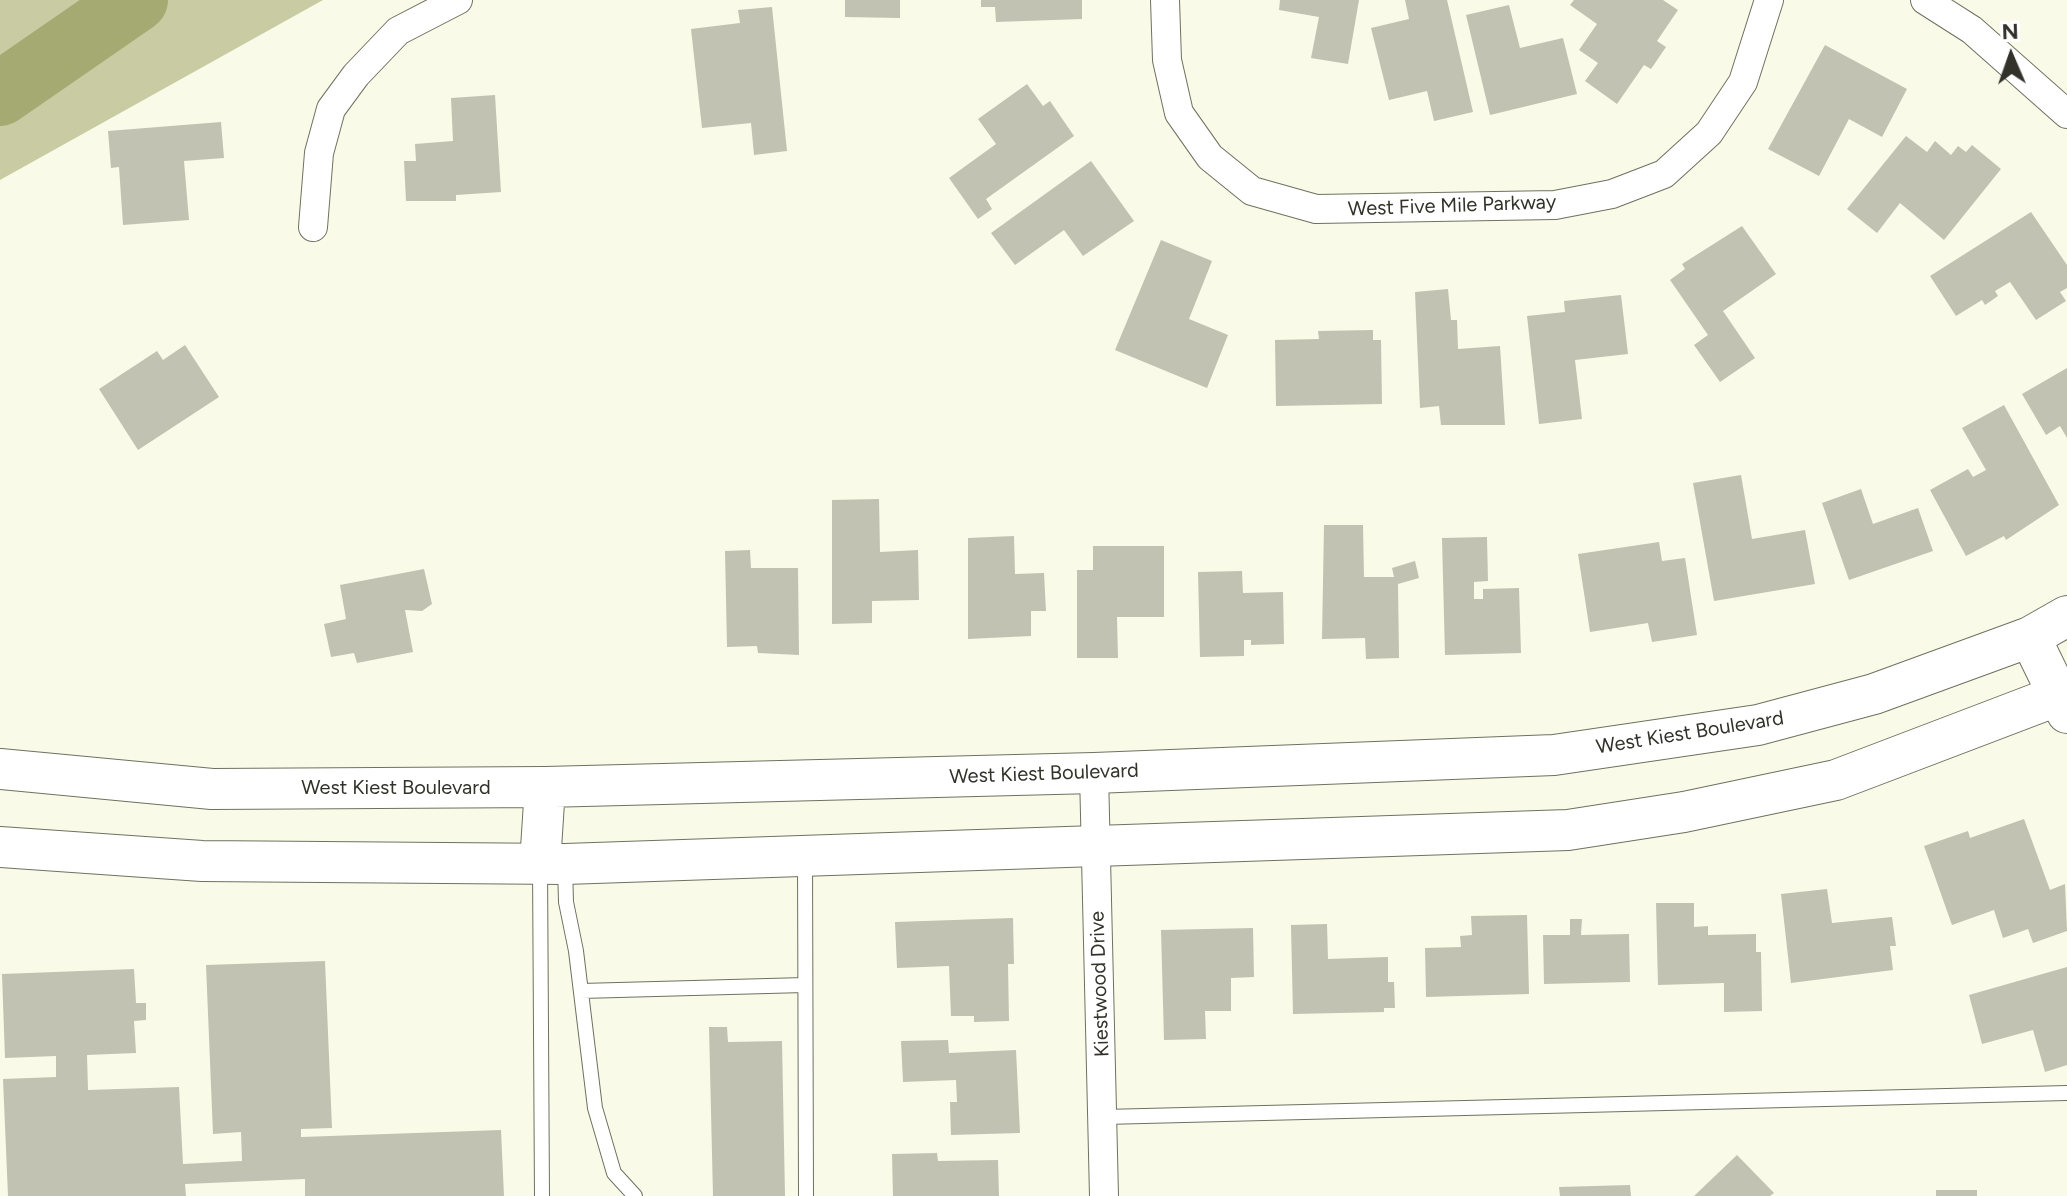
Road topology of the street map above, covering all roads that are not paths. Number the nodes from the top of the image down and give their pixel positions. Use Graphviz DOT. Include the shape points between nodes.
graph roads {
  1 [pos="458,0"];
  2 [pos="1165,0"];
  3 [pos="1769,0"];
  4 [pos="1925,0"];
  5 [pos="2067,114"];
  6 [pos="313,227"];
  7 [pos="2067,616"];
  8 [pos="2030,637"];
  9 [pos="2064,700"];
  10 [pos="0,769"];
  11 [pos="1094,773"];
  12 [pos="545,787"];
  13 [pos="0,847"];
  14 [pos="1095,847"];
  15 [pos="805,856"];
  16 [pos="552,864"];
  17 [pos="805,985"];
  18 [pos="581,991"];
  19 [pos="2067,1093"];
  20 [pos="1104,1117"];
  21 [pos="542,1196"];
  22 [pos="635,1196"];
  23 [pos="806,1196"];
  24 [pos="1104,1196"];
  1 -- 6 [label="street" via="398,31 331,109 319,153"];
  2 -- 3 [label="street, West Five Mile Parkway" via="1167,60 1179,113 1210,157 1252,191 1316,209 1555,205 1612,194 1664,174 1709,133 1743,82"];
  4 -- 5 [label="street" via="1972,30"];
  7 -- 8 [label="main road, West Kiest Boulevard"];
  8 -- 9 [label="main road"];
  8 -- 11 [label="main road, West Kiest Boulevard" via="1874,694 1758,725 1554,755"];
  9 -- 14 [label="main road" via="1836,780 1568,830"];
  10 -- 12 [label="main road, West Kiest Boulevard" via="212,789"];
  11 -- 12 [label="main road, West Kiest Boulevard"];
  11 -- 14 [label="street, Kiestwood Drive"];
  12 -- 16 [label="main road"];
  13 -- 16 [label="main road" via="202,861"];
  14 -- 15 [label="main road"];
  14 -- 20 [label="street, Kiestwood Drive"];
  15 -- 16 [label="main road"];
  15 -- 17 [label="lane"];
  16 -- 18 [label="lane" via="566,902"];
  16 -- 21 [label="lane"];
  17 -- 18 [label="lane"];
  17 -- 23 [label="lane"];
  18 -- 22 [label="lane" via="595,1108 614,1173"];
  19 -- 20 [label="lane"];
  20 -- 24 [label="street, Kiestwood Drive"];
}
